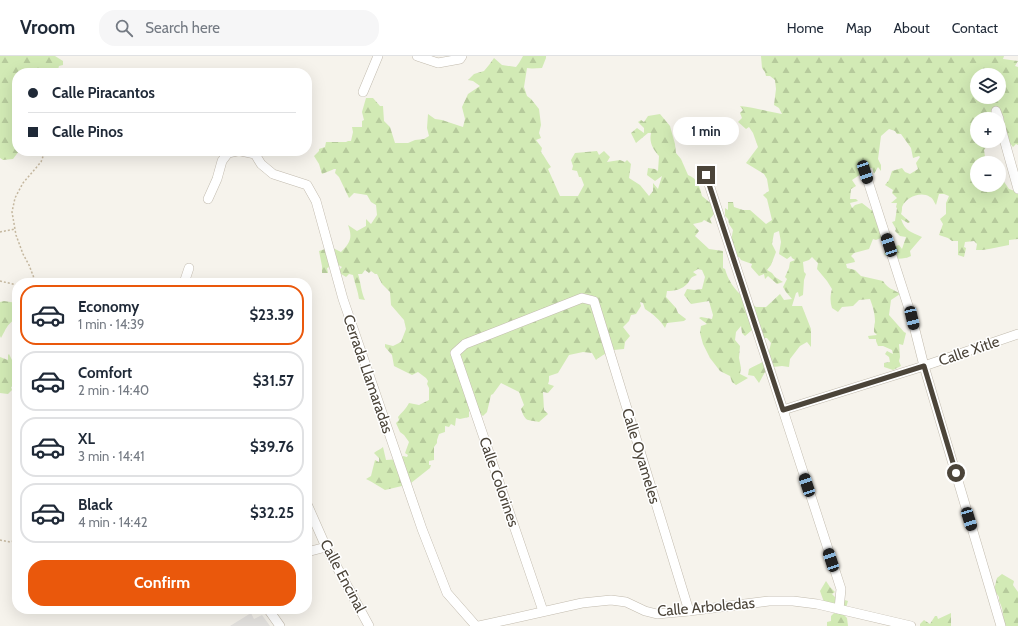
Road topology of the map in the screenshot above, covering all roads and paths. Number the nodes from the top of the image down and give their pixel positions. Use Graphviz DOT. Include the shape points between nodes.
graph roads {
  1 [pos="378,56"];
  2 [pos="417,56"];
  3 [pos="462,56"];
  4 [pos="363,92"];
  5 [pos="1006,146"];
  6 [pos="43,156"];
  7 [pos="226,156"];
  8 [pos="256,156"];
  9 [pos="865,172"];
  10 [pos="706,175"];
  11 [pos="1018,189"];
  12 [pos="208,199"];
  13 [pos="15,230"];
  14 [pos="0,232"];
  15 [pos="189,268"];
  16 [pos="34,278"];
  17 [pos="186,278"];
  18 [pos="0,281"];
  19 [pos="12,284"];
  20 [pos="1018,334"];
  21 [pos="455,353"];
  22 [pos="924,366"];
  23 [pos="783,410"];
  24 [pos="312,515"];
  25 [pos="0,540"];
  26 [pos="12,541"];
  27 [pos="326,547"];
  28 [pos="312,551"];
  29 [pos="839,609"];
  30 [pos="543,611"];
  31 [pos="688,611"];
  32 [pos="272,614"];
  33 [pos="280,626"];
  34 [pos="369,626"];
  35 [pos="478,626"];
  36 [pos="911,626"];
  37 [pos="1001,626"];
  1 -- 4 [label="street"];
  2 -- 3 [label="street" via="438,63 460,60"];
  5 -- 11 [label="street"];
  6 -- 13 [label="path" via="15,198 12,212"];
  7 -- 12 [label="street"];
  8 -- 35 [label="street, Cerrada Llamaradas" via="273,174 307,185 316,201 342,299 422,529 448,593"];
  9 -- 22 [label="street" via="912,318"];
  10 -- 23 [label="street"];
  13 -- 14 [label="path"];
  13 -- 16 [label="path" via="22,254"];
  15 -- 17 [label="street"];
  18 -- 19 [label="path"];
  20 -- 22 [label="street, Calle Xitle"];
  21 -- 30 [label="street, Calle Colorines"];
  21 -- 31 [label="street, Calle Oyameles" via="464,344 582,298 594,302"];
  22 -- 23 [label="street, Calle Xitle"];
  22 -- 37 [label="street"];
  23 -- 29 [label="street" via="841,590"];
  24 -- 27 [label="street, Calle Encinal"];
  25 -- 26 [label="path"];
  27 -- 28 [label="street"];
  27 -- 34 [label="street, Calle Encinal"];
  29 -- 31 [label="street, Calle Arboledas" via="793,600 769,600"];
  29 -- 36 [label="street, Calle Arboledas"];
  30 -- 31 [label="street, Calle Arboledas" via="611,600 626,602 657,614"];
  30 -- 35 [label="street, Calle Arboledas"];
  32 -- 33 [label="street"];
}
